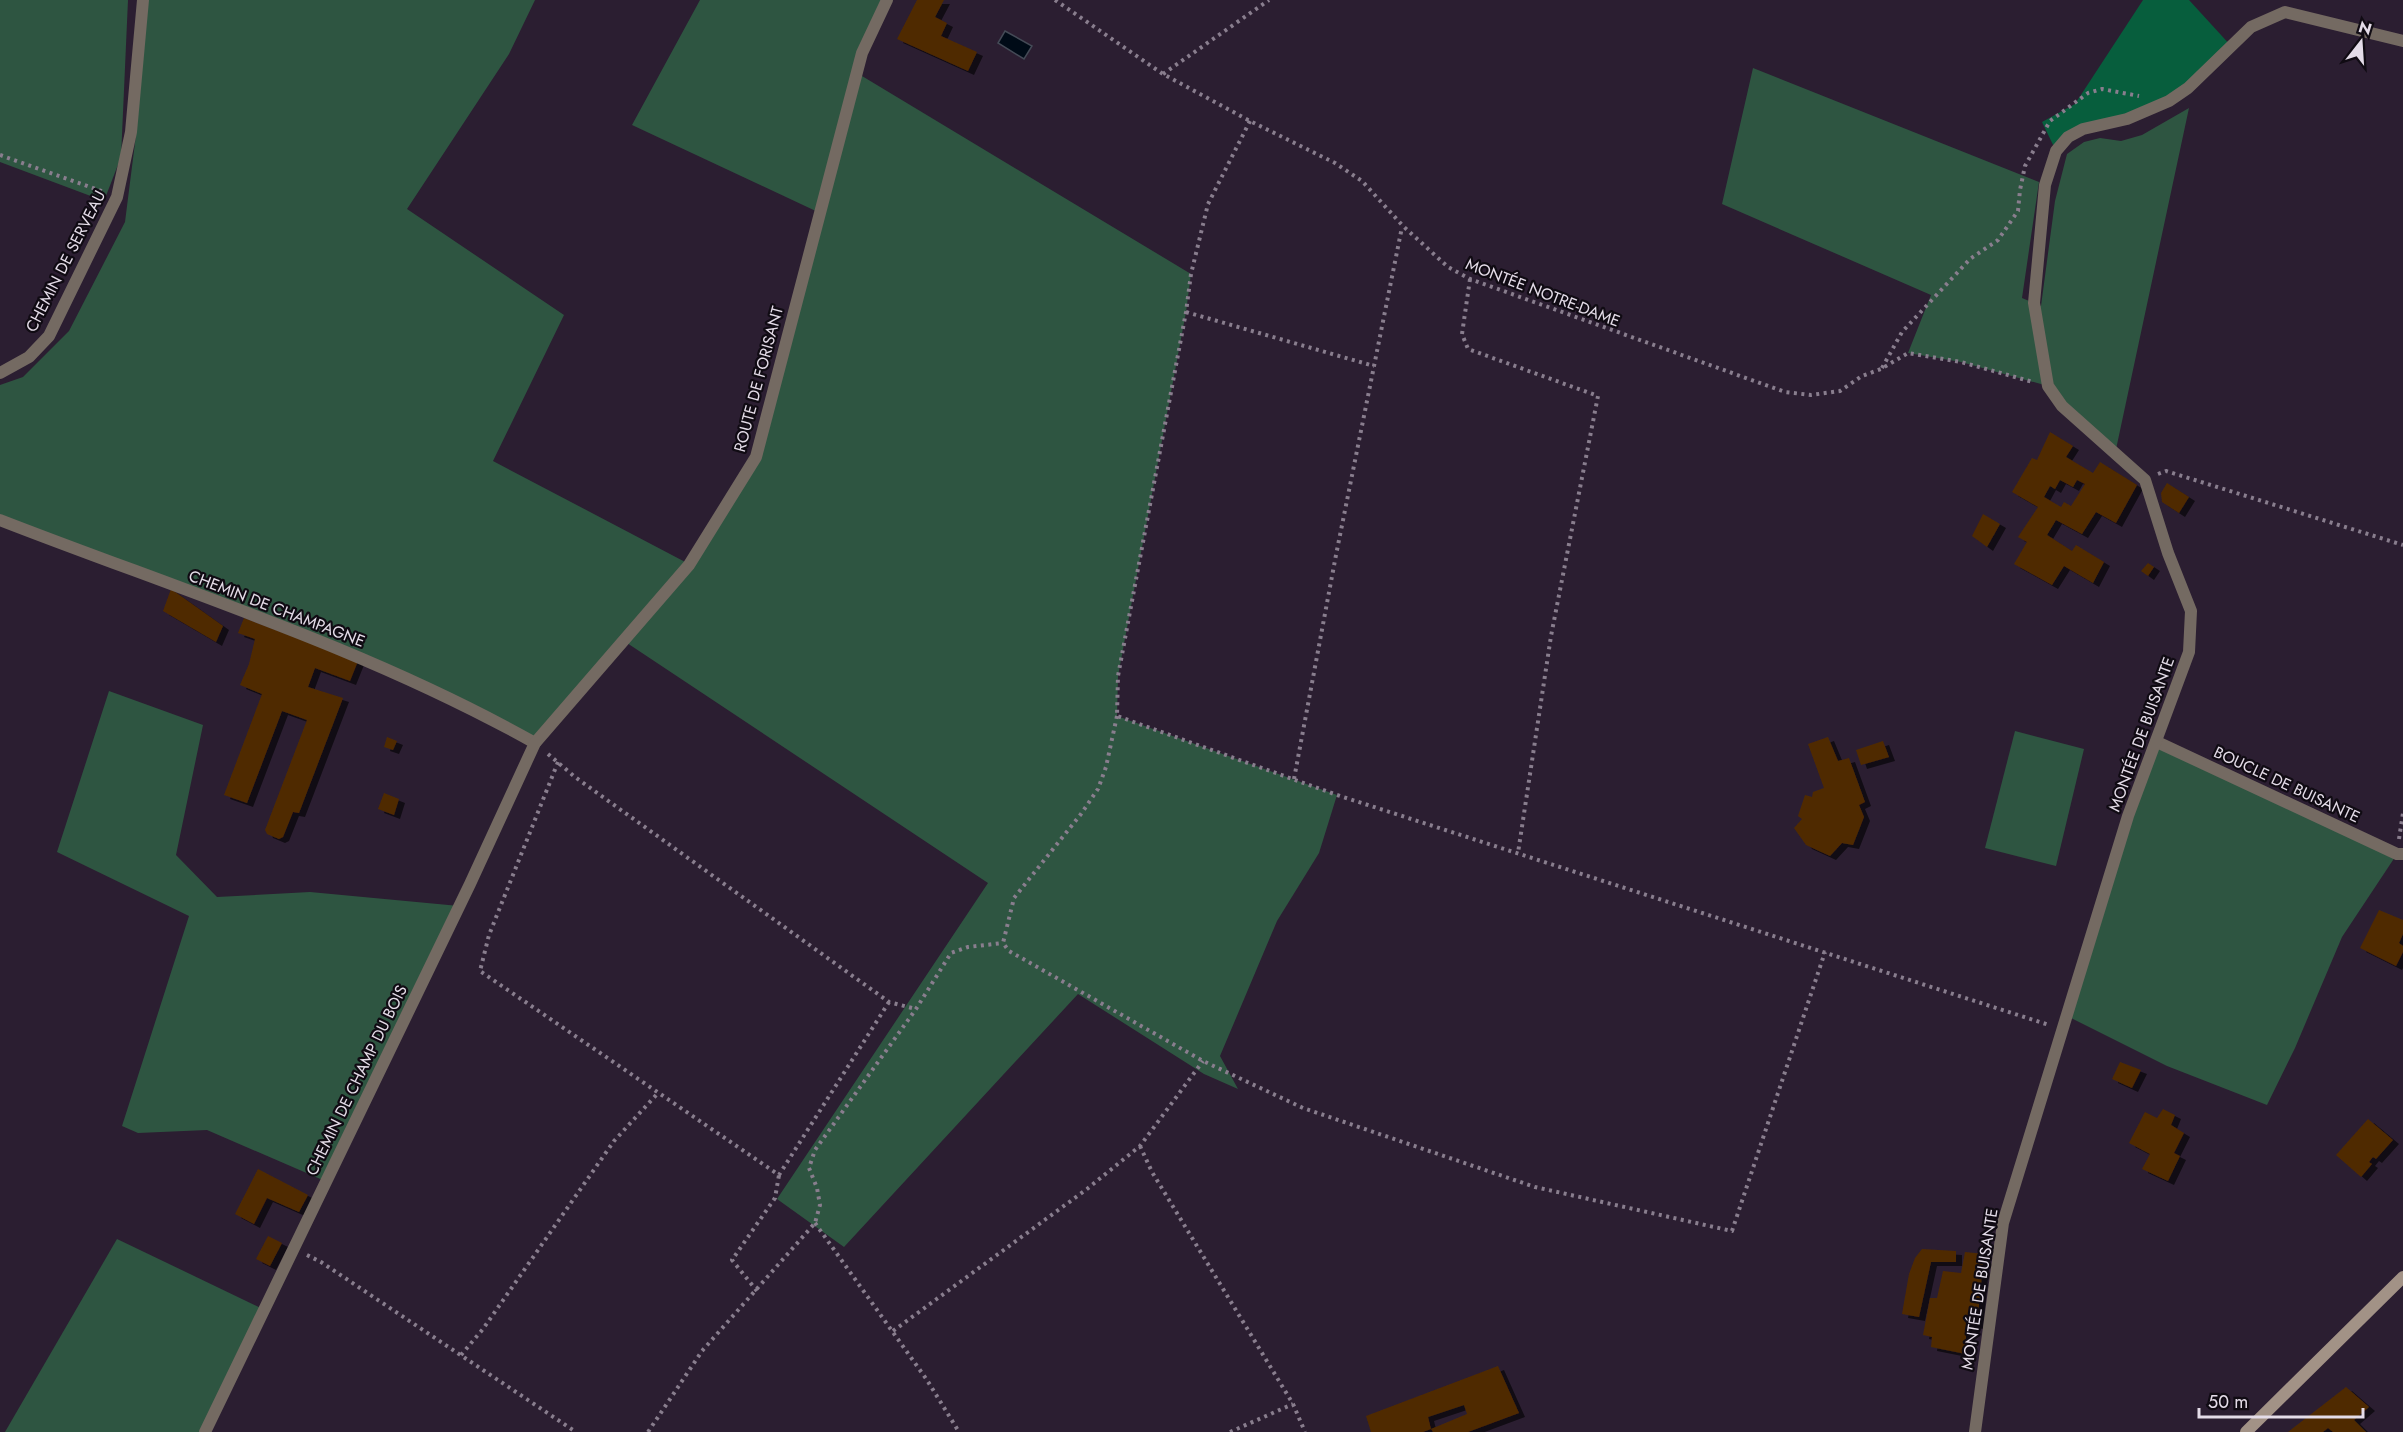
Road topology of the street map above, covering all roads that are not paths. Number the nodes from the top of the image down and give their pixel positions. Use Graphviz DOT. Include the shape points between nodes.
graph roads {
  1 [pos="143,0"];
  2 [pos="887,0"];
  3 [pos="2403,41"];
  4 [pos="0,373"];
  5 [pos="0,520"];
  6 [pos="2157,741"];
  7 [pos="535,743"];
  8 [pos="2400,854"];
  9 [pos="2403,1277"];
  10 [pos="205,1432"];
  11 [pos="1975,1432"];
  12 [pos="2246,1432"];
  1 -- 4 [label="street, CHEMIN DE SERVEAU" via="131,132 117,197 49,336 29,357"];
  2 -- 7 [label="street, ROUTE DE FORISANT" via="862,53 756,457 689,565"];
  3 -- 6 [label="street, MONTÉE DE BUISANTE" via="2285,12 2251,27 2169,102 2127,119 2083,129 2068,137 2056,151 2045,185 2034,303 2048,386 2062,406 2145,480 2191,611 2189,652"];
  5 -- 7 [label="street, CHEMIN DE CHAMPAGNE" via="327,642 491,718"];
  6 -- 8 [label="street, BOUCLE DE BUISANTE"];
  6 -- 11 [label="street, MONTÉE DE BUISANTE" via="2128,816 2003,1223"];
  7 -- 10 [label="street, CHEMIN DE CHAMP DU BOIS"];
  9 -- 12 [label="main road"];
}
